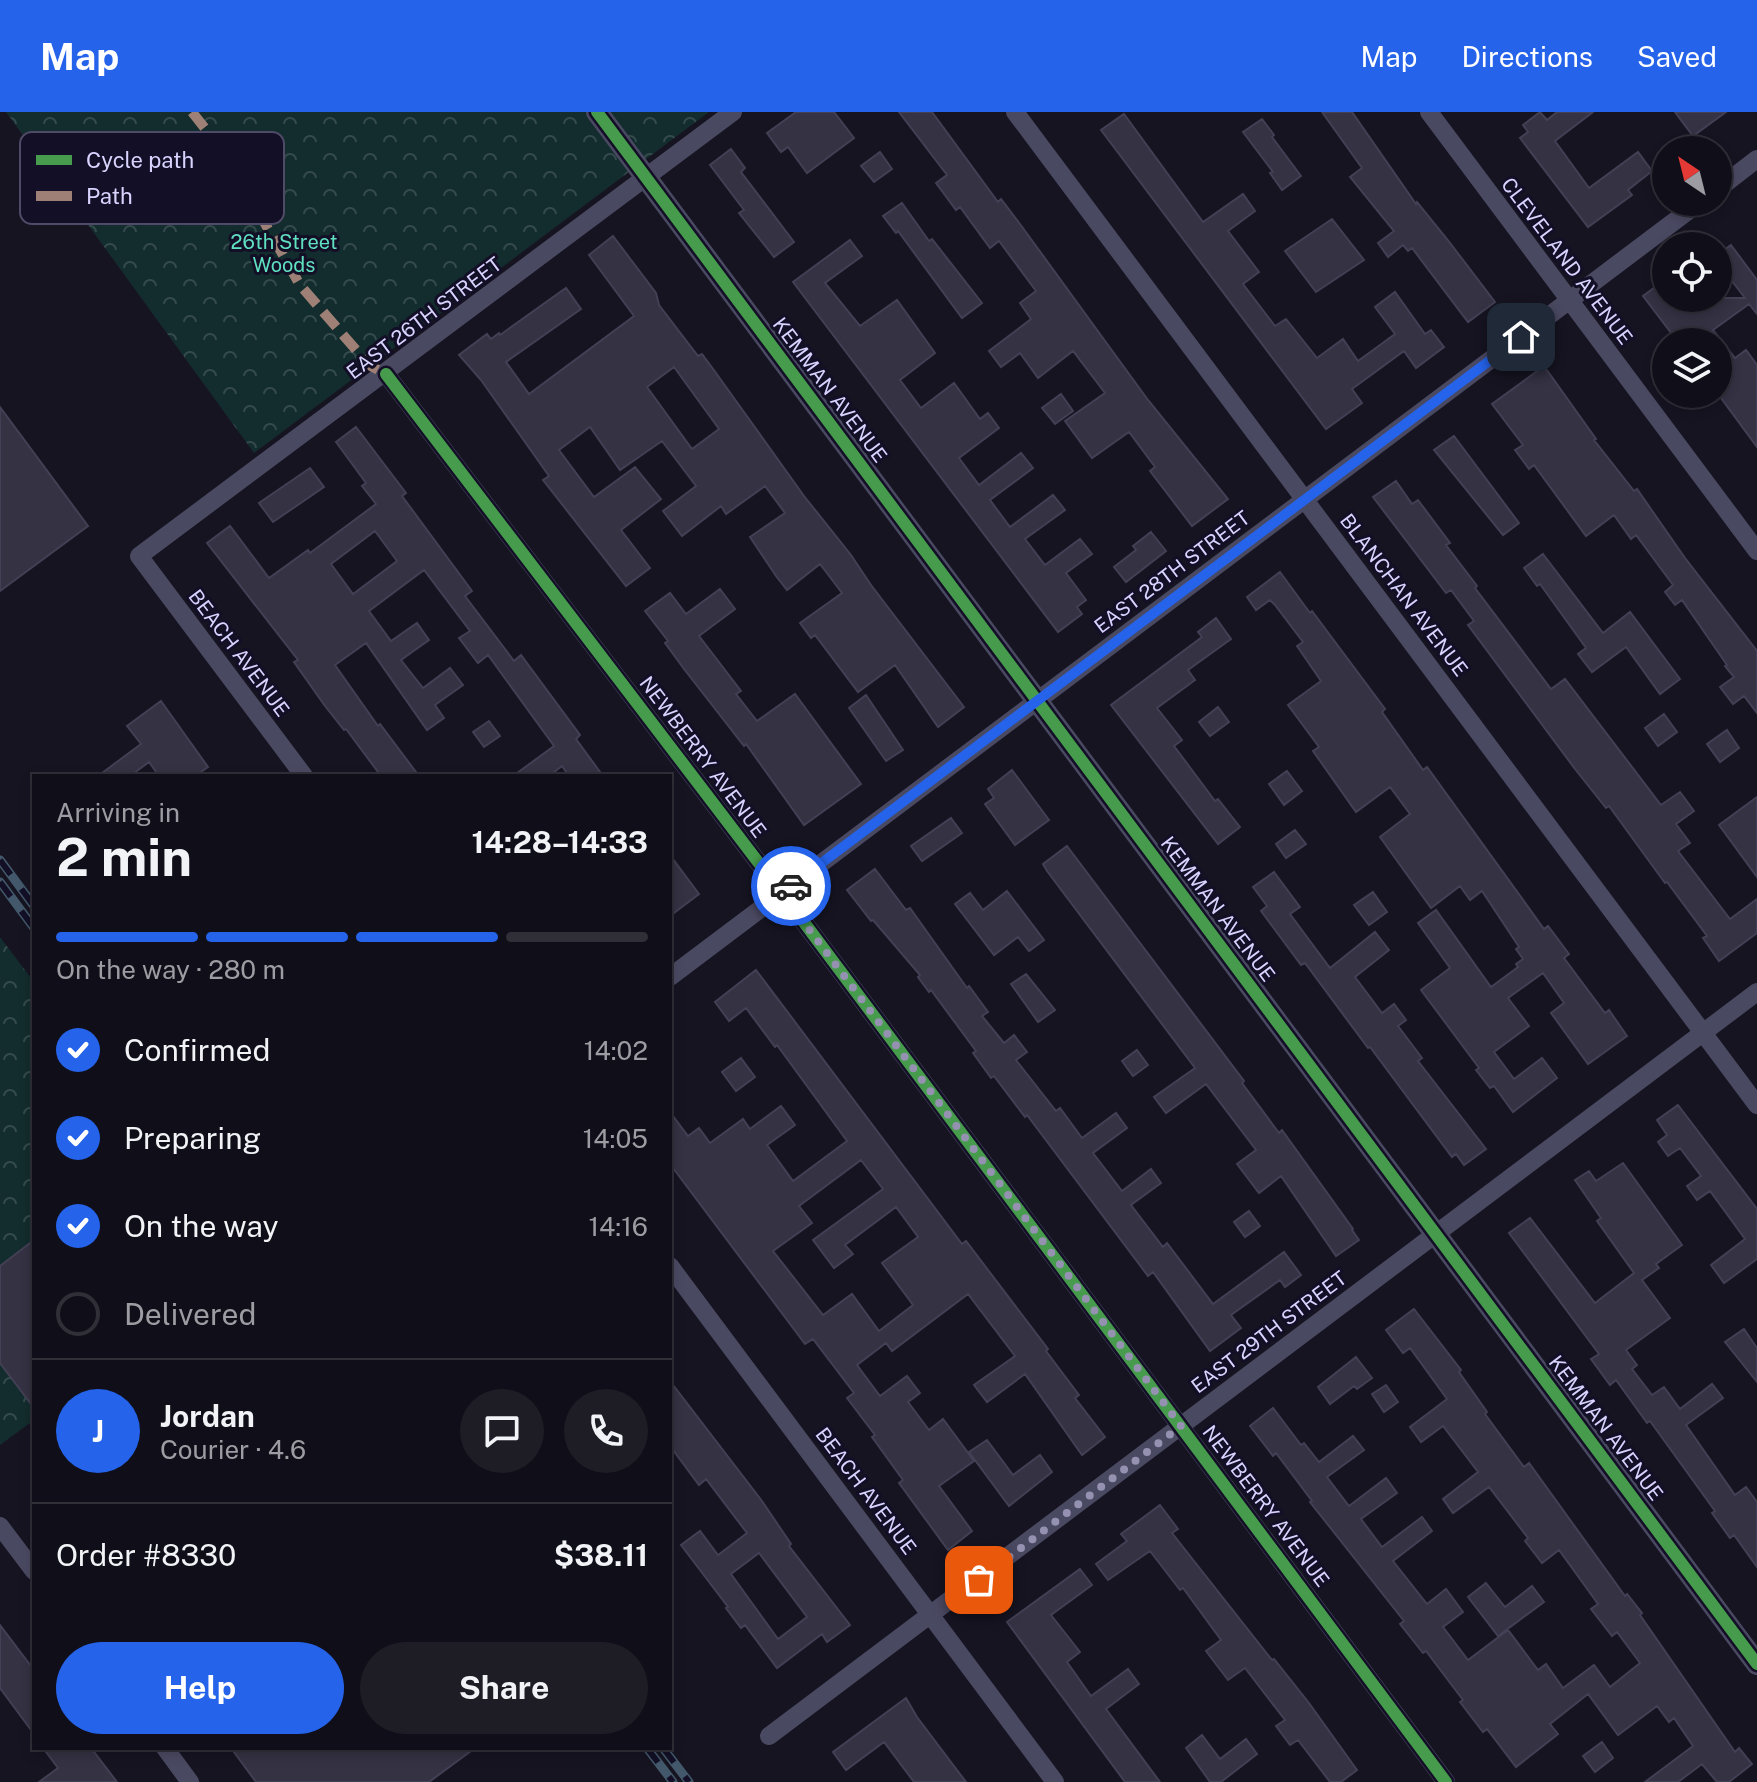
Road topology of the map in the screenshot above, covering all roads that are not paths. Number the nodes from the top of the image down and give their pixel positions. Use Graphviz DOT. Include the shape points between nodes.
graph roads {
  1 [pos="597,112"];
  2 [pos="733,112"];
  3 [pos="1015,112"];
  4 [pos="1429,112"];
  5 [pos="1757,159"];
  6 [pos="646,177"];
  7 [pos="1732,178"];
  8 [pos="1682,216"];
  9 [pos="1570,301"];
  10 [pos="386,374"];
  11 [pos="1305,499"];
  12 [pos="1757,551"];
  13 [pos="139,556"];
  14 [pos="1037,701"];
  15 [pos="302,774"];
  16 [pos="782,893"];
  17 [pos="672,976"];
  18 [pos="1757,992"];
  19 [pos="1703,1032"];
  20 [pos="1757,1105"];
  21 [pos="1436,1235"];
  22 [pos="672,1269"];
  23 [pos="1181,1426"];
  24 [pos="0,1526"];
  25 [pos="32,1568"];
  26 [pos="932,1616"];
  27 [pos="1757,1664"];
  28 [pos="769,1736"];
  29 [pos="166,1750"];
  30 [pos="190,1782"];
  31 [pos="1055,1782"];
  32 [pos="1446,1782"];
  1 -- 6 [label="street, KEMMAN AVENUE"];
  2 -- 6 [label="street, EAST 26TH STREET"];
  3 -- 11 [label="street, BLANCHAN AVENUE"];
  4 -- 9 [label="street, CLEVELAND AVENUE"];
  5 -- 7 [label="street"];
  6 -- 10 [label="street, EAST 26TH STREET"];
  6 -- 14 [label="street, KEMMAN AVENUE"];
  8 -- 9 [label="street, EAST 28TH STREET"];
  9 -- 11 [label="street, EAST 28TH STREET"];
  9 -- 12 [label="street, CLEVELAND AVENUE"];
  10 -- 13 [label="street, EAST 26TH STREET"];
  10 -- 16 [label="street, NEWBERRY AVENUE"];
  11 -- 14 [label="street, EAST 28TH STREET"];
  11 -- 19 [label="street, BLANCHAN AVENUE"];
  13 -- 15 [label="street, BEACH AVENUE"];
  14 -- 16 [label="street, EAST 28TH STREET"];
  14 -- 21 [label="street, KEMMAN AVENUE"];
  16 -- 17 [label="street, EAST 28TH STREET"];
  16 -- 23 [label="street, NEWBERRY AVENUE"];
  18 -- 19 [label="street, EAST 29TH STREET"];
  19 -- 20 [label="street, BLANCHAN AVENUE"];
  19 -- 21 [label="street, EAST 29TH STREET"];
  21 -- 23 [label="street, EAST 29TH STREET"];
  21 -- 27 [label="street, KEMMAN AVENUE"];
  22 -- 26 [label="street, BEACH AVENUE"];
  23 -- 26 [label="street, EAST 29TH STREET"];
  23 -- 32 [label="street, NEWBERRY AVENUE"];
  24 -- 25 [label="street"];
  26 -- 28 [label="street, EAST 29TH STREET"];
  26 -- 31 [label="street, BEACH AVENUE"];
  29 -- 30 [label="street"];
}
